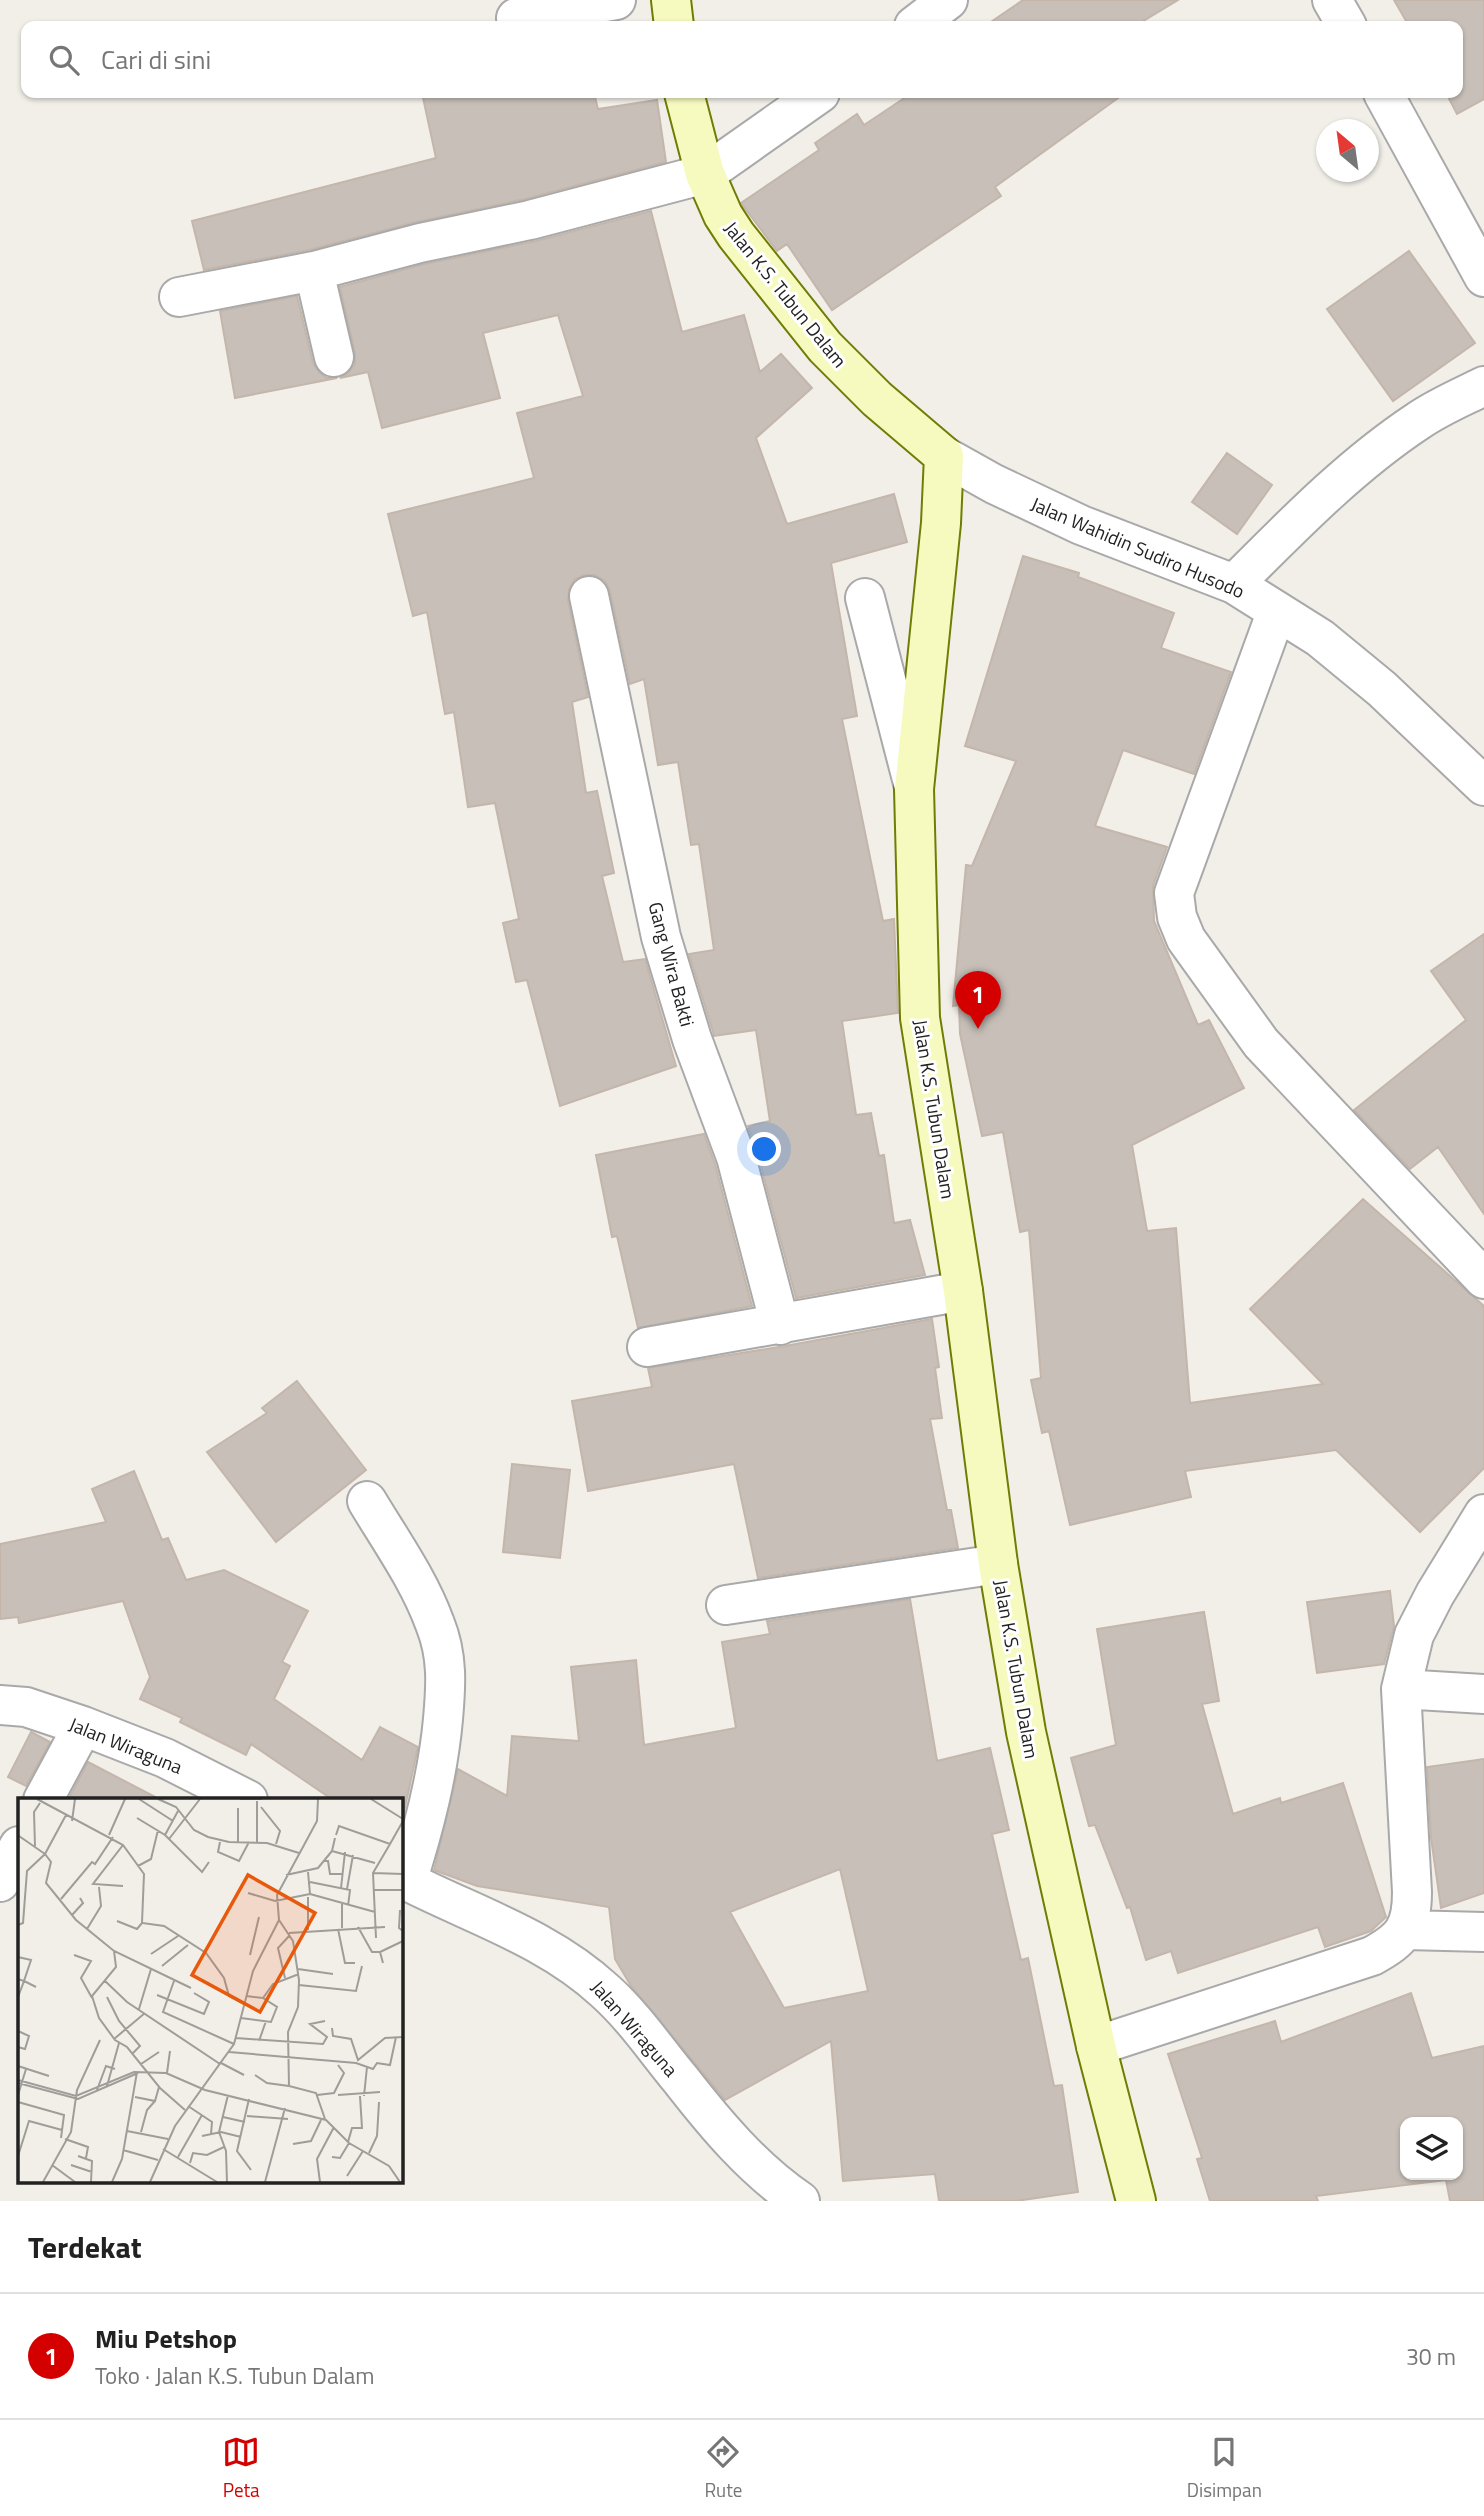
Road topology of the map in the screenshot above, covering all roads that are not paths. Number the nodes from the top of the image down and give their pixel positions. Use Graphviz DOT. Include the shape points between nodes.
graph roads {
  1 [pos="616,0"];
  2 [pos="671,0"];
  3 [pos="948,0"];
  4 [pos="1332,0"];
  5 [pos="516,18"];
  6 [pos="673,21"];
  7 [pos="921,21"];
  8 [pos="1344,21"];
  9 [pos="685,98"];
  10 [pos="813,98"];
  11 [pos="1386,98"];
  12 [pos="705,174"];
  13 [pos="314,271"];
  14 [pos="1484,277"];
  15 [pos="179,297"];
  16 [pos="334,357"];
  17 [pos="1484,386"];
  18 [pos="944,456"];
  19 [pos="1234,584"];
  20 [pos="589,596"];
  21 [pos="864,598"];
  22 [pos="1276,613"];
  23 [pos="1484,786"];
  24 [pos="914,789"];
  25 [pos="1484,1279"];
  26 [pos="963,1291"];
  27 [pos="780,1325"];
  28 [pos="647,1348"];
  29 [pos="368,1502"];
  30 [pos="1484,1514"];
  31 [pos="998,1564"];
  32 [pos="726,1605"];
  33 [pos="1401,1689"];
  34 [pos="1484,1694"];
  35 [pos="0,1705"];
  36 [pos="83,1726"];
  37 [pos="44,1798"];
  38 [pos="244,1798"];
  39 [pos="18,1848"];
  40 [pos="404,1880"];
  41 [pos="0,1882"];
  42 [pos="1406,1930"];
  43 [pos="1484,1932"];
  44 [pos="1096,2046"];
  45 [pos="800,2201"];
  46 [pos="1135,2201"];
  1 -- 5 [label="street"];
  2 -- 6 [label="street"];
  3 -- 7 [label="street"];
  4 -- 8 [label="street"];
  9 -- 12 [label="street, Jalan K.S. Tubun Dalam"];
  10 -- 12 [label="street"];
  11 -- 14 [label="street"];
  12 -- 13 [label="street"];
  12 -- 18 [label="street, Jalan K.S. Tubun Dalam" via="736,235 825,347"];
  13 -- 15 [label="street"];
  13 -- 16 [label="street"];
  17 -- 19 [label="street" via="1419,420 1367,459"];
  18 -- 19 [label="street, Jalan Wahidin Sudiro Husodo" via="1081,525"];
  18 -- 24 [label="street, Jalan K.S. Tubun Dalam"];
  19 -- 22 [label="street, Jalan Wahidin Sudiro Husodo"];
  20 -- 27 [label="street, Gang Wira Bakti" via="661,937 736,1157"];
  21 -- 24 [label="street"];
  22 -- 23 [label="street, Jalan Wahidin Sudiro Husodo" via="1320,638 1382,689"];
  22 -- 25 [label="street" via="1174,893 1177,917 1197,956 1261,1043"];
  24 -- 26 [label="street, Jalan K.S. Tubun Dalam" via="920,1018"];
  26 -- 27 [label="street"];
  26 -- 31 [label="street, Jalan K.S. Tubun Dalam"];
  27 -- 28 [label="street"];
  29 -- 40 [label="street" via="420,1590 446,1664 440,1754 421,1837"];
  30 -- 33 [label="street" via="1415,1635"];
  31 -- 32 [label="street"];
  31 -- 44 [label="street, Jalan K.S. Tubun Dalam" via="1027,1732"];
  33 -- 34 [label="street"];
  33 -- 42 [label="street" via="1412,1892"];
  35 -- 36 [label="street, Jalan Wiraguna" via="26,1707"];
  36 -- 37 [label="street"];
  36 -- 38 [label="street, Jalan Wiraguna" via="166,1758"];
  39 -- 41 [label="street"];
  40 -- 45 [label="street, Jalan Wiraguna" via="522,1934 589,1976 624,2010 727,2137"];
  42 -- 43 [label="street"];
  42 -- 44 [label="street" via="1395,1944 1359,1961"];
  44 -- 46 [label="street, Jalan K.S. Tubun Dalam"];
}
